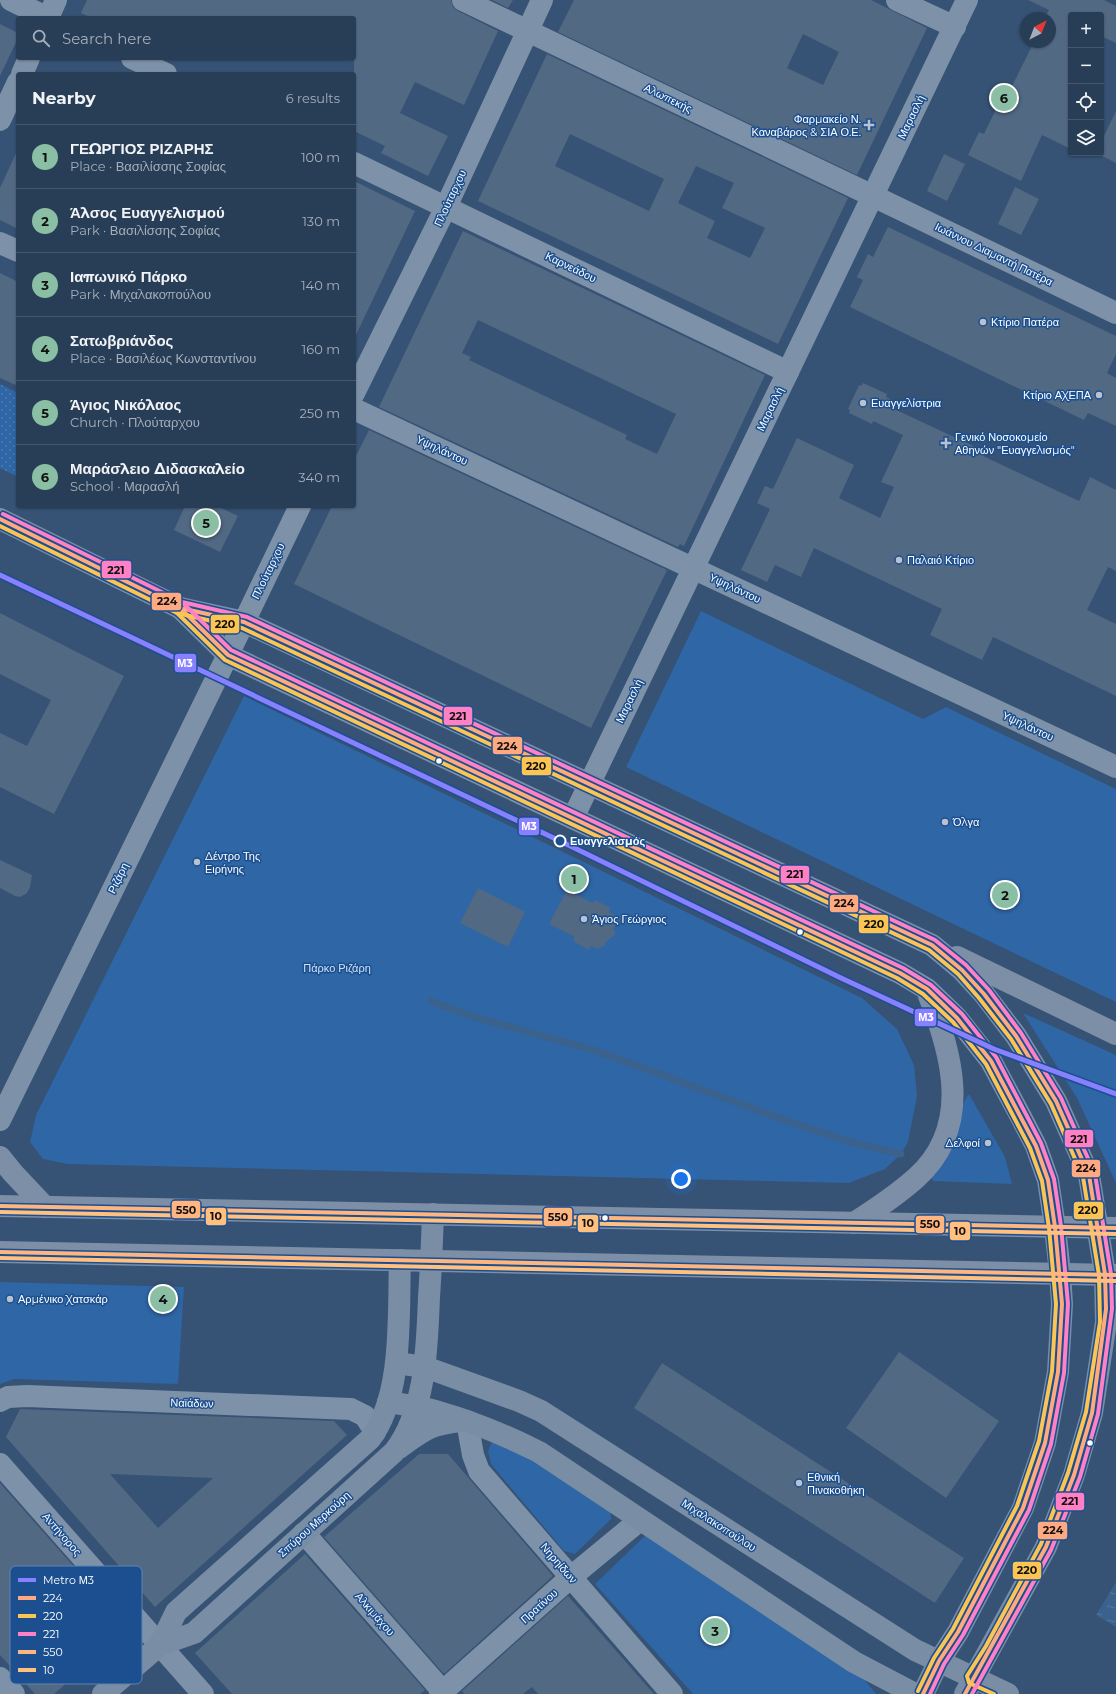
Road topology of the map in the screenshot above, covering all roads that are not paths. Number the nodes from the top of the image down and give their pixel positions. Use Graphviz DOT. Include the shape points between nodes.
graph roads {
  1 [pos="11,0"];
  2 [pos="56,0"];
  3 [pos="463,0"];
  4 [pos="542,0"];
  5 [pos="897,0"];
  6 [pos="967,0"];
  7 [pos="44,16"];
  8 [pos="49,16"];
  9 [pos="955,27"];
  10 [pos="528,31"];
  11 [pos="28,60"];
  12 [pos="136,60"];
  13 [pos="23,72"];
  14 [pos="162,72"];
  15 [pos="16,86"];
  16 [pos="0,120"];
  17 [pos="356,164"];
  18 [pos="873,196"];
  19 [pos="446,207"];
  20 [pos="0,243"];
  21 [pos="16,250"];
  22 [pos="1116,312"];
  23 [pos="788,372"];
  24 [pos="356,389"];
  25 [pos="356,410"];
  26 [pos="299,508"];
  27 [pos="0,519"];
  28 [pos="694,568"];
  29 [pos="180,608"];
  30 [pos="236,638"];
  31 [pos="1116,767"];
  32 [pos="589,784"];
  33 [pos="573,818"];
  34 [pos="932,945"];
  35 [pos="927,989"];
  36 [pos="1116,1034"];
  37 [pos="0,1120"];
  38 [pos="0,1157"];
  39 [pos="0,1206"];
  40 [pos="45,1207"];
  41 [pos="433,1214"];
  42 [pos="854,1222"];
  43 [pos="1055,1227"];
  44 [pos="1107,1228"];
  45 [pos="0,1252"];
  46 [pos="400,1260"];
  47 [pos="431,1261"];
  48 [pos="1060,1273"];
  49 [pos="1110,1274"];
  50 [pos="396,1363"];
  51 [pos="425,1367"];
  52 [pos="0,1401"];
  53 [pos="388,1402"];
  54 [pos="415,1407"];
  55 [pos="467,1421"];
  56 [pos="375,1432"];
  57 [pos="394,1452"];
  58 [pos="0,1464"];
  59 [pos="640,1520"];
  60 [pos="304,1533"];
  61 [pos="90,1566"];
  62 [pos="571,1577"];
  63 [pos="142,1625"];
  64 [pos="160,1645"];
  65 [pos="142,1660"];
  66 [pos="939,1661"];
  67 [pos="0,1678"];
  68 [pos="115,1684"];
  69 [pos="969,1686"];
  70 [pos="442,1693"];
  71 [pos="14,1694"];
  72 [pos="103,1694"];
  73 [pos="203,1694"];
  74 [pos="672,1694"];
  75 [pos="915,1694"];
  76 [pos="923,1694"];
  77 [pos="1008,1694"];
  1 -- 7 [label="street"];
  2 -- 8 [label="street"];
  3 -- 10 [label="street, Αλωπεκής"];
  4 -- 10 [label="street, Πλούταρχου"];
  5 -- 9 [label="street"];
  6 -- 9 [label="street, Μαρασλή"];
  9 -- 18 [label="street, Μαρασλή"];
  10 -- 18 [label="street, Αλωπεκής"];
  10 -- 19 [label="street, Πλούταρχου"];
  11 -- 13 [label="street"];
  12 -- 14 [label="street"];
  15 -- 16 [label="street"];
  17 -- 19 [label="street, Καρνεάδου"];
  18 -- 22 [label="street, Ιωάννου Διαμαντή Πατέρα"];
  18 -- 23 [label="street, Μαρασλή"];
  19 -- 23 [label="street, Καρνεάδου"];
  19 -- 24 [label="street, Πλούταρχου"];
  20 -- 21 [label="street"];
  23 -- 28 [label="street, Μαρασλή"];
  25 -- 28 [label="street, Υψηλάντου"];
  26 -- 30 [label="street, Πλούταρχου"];
  27 -- 29 [label="main road"];
  28 -- 31 [label="street, Υψηλάντου"];
  28 -- 32 [label="street, Μαρασλή"];
  29 -- 30 [label="main road"];
  29 -- 30 [label="main road"];
  30 -- 32 [label="main road"];
  30 -- 33 [label="main road"];
  30 -- 37 [label="street, Ριζάρη"];
  32 -- 33 [label="street, Μαρασλή"];
  32 -- 34 [label="main road"];
  33 -- 35 [label="main road" via="900,973"];
  34 -- 36 [label="main road"];
  34 -- 44 [label="main road" via="962,970 1016,1036 1056,1101 1089,1175"];
  35 -- 42 [label="main road" via="951,1062 953,1091 944,1142 917,1177 885,1203"];
  35 -- 43 [label="main road" via="957,1018 995,1068 1044,1168"];
  38 -- 40 [label="main road"];
  39 -- 40 [label="main road"];
  40 -- 41 [label="main road"];
  41 -- 42 [label="main road"];
  41 -- 47 [label="main road"];
  42 -- 43 [label="main road"];
  43 -- 44 [label="main road"];
  43 -- 48 [label="main road"];
  44 -- 49 [label="main road"];
  45 -- 46 [label="main road"];
  46 -- 47 [label="main road"];
  46 -- 50 [label="main road"];
  47 -- 48 [label="main road"];
  47 -- 51 [label="main road"];
  48 -- 49 [label="main road"];
  48 -- 66 [label="main road" via="1062,1304 1058,1372 1045,1443 1023,1508 958,1632"];
  49 -- 69 [label="main road" via="1106,1322 1092,1413 1074,1475 1046,1547"];
  50 -- 51 [label="main road, Μιχαλακοπούλου"];
  50 -- 53 [label="main road"];
  51 -- 54 [label="main road, Σπύρου Μερκούρη"];
  51 -- 66 [label="main road, Μιχαλακοπούλου" via="541,1411 915,1650"];
  52 -- 56 [label="street, Ναϊάδων" via="8,1397 27,1396 351,1409 365,1416"];
  53 -- 54 [label="main road"];
  53 -- 56 [label="main road, Σπύρου Μερκούρη"];
  54 -- 55 [label="main road"];
  54 -- 57 [label="main road, Σπύρου Μερκούρη" via="406,1434"];
  55 -- 57 [label="main road" via="431,1426"];
  55 -- 59 [label="main road" via="505,1435 539,1452"];
  55 -- 62 [label="street, Νηρηίδων" via="472,1455 479,1470"];
  56 -- 64 [label="main road, Σπύρου Μερκούρη" via="176,1612"];
  57 -- 60 [label="main road, Σπύρου Μερκούρη"];
  58 -- 61 [label="street, Αντήνορος"];
  59 -- 62 [label="street, Πρατίνου"];
  59 -- 75 [label="main road" via="854,1662"];
  60 -- 64 [label="main road, Σπύρου Μερκούρη" via="194,1633"];
  60 -- 70 [label="street, Αλκιμάχου"];
  62 -- 70 [label="street, Πρατίνου"];
  62 -- 74 [label="street, Νηρηίδων"];
  63 -- 64 [label="street, Αντήνορος"];
  64 -- 65 [label="main road, Σπύρου Μερκούρη"];
  64 -- 73 [label="street, Αντήνορος"];
  66 -- 69 [label="main road, Μιχαλακοπούλου"];
  66 -- 76 [label="main road"];
  67 -- 71 [label="street"];
  68 -- 72 [label="main road, Σπύρου Μερκούρη"];
  69 -- 77 [label="main road, Μιχαλακοπούλου"];
}
